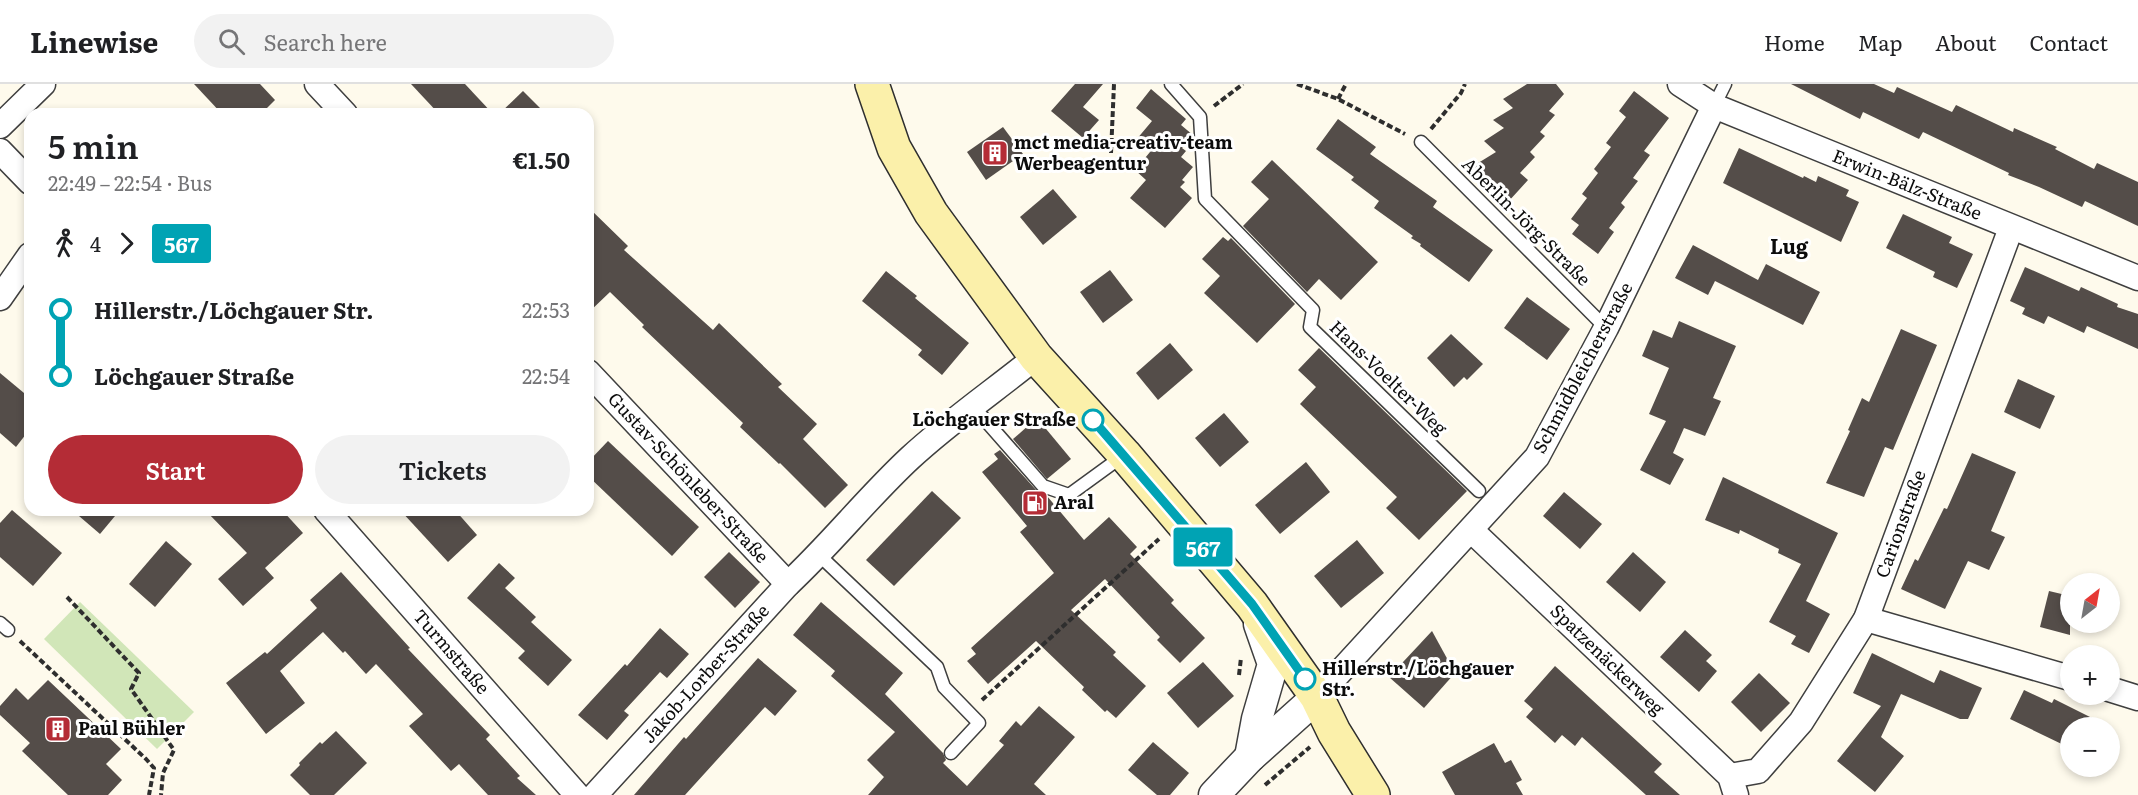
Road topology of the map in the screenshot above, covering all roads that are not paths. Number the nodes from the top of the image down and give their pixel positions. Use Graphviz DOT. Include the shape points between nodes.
graph roads {
  1 [pos="43,84"];
  2 [pos="317,84"];
  3 [pos="872,84"];
  4 [pos="1171,84"];
  5 [pos="1680,84"];
  6 [pos="1725,84"];
  7 [pos="1714,106"];
  8 [pos="339,108"];
  9 [pos="0,126"];
  10 [pos="1420,142"];
  11 [pos="0,151"];
  12 [pos="24,176"];
  13 [pos="2011,228"];
  14 [pos="24,264"];
  15 [pos="2138,278"];
  16 [pos="0,298"];
  17 [pos="1606,328"];
  18 [pos="1036,357"];
  19 [pos="594,378"];
  20 [pos="972,405"];
  21 [pos="1124,454"];
  22 [pos="1479,491"];
  23 [pos="331,516"];
  24 [pos="1471,530"];
  25 [pos="819,555"];
  26 [pos="788,584"];
  27 [pos="1252,604"];
  28 [pos="1866,619"];
  29 [pos="2060,675"];
  30 [pos="2120,692"];
  31 [pos="1317,697"];
  32 [pos="2138,698"];
  33 [pos="951,753"];
  34 [pos="1250,757"];
  35 [pos="1733,786"];
  36 [pos="577,795"];
  37 [pos="595,795"];
  38 [pos="1214,795"];
  39 [pos="1373,795"];
  1 -- 9 [label="street"];
  2 -- 8 [label="street"];
  3 -- 18 [label="main road" via="894,148 931,213"];
  4 -- 22 [label="lane, Hans-Voelter-Weg" via="1200,117 1205,199 1313,310 1310,327"];
  5 -- 7 [label="street, Erwin-Bälz-Straße"];
  6 -- 7 [label="lane, Schmidbleicherstraße"];
  7 -- 13 [label="street, Erwin-Bälz-Straße"];
  7 -- 17 [label="street, Schmidbleicherstraße"];
  10 -- 17 [label="lane, Aberlin-Jörg-Straße"];
  11 -- 12 [label="street"];
  13 -- 15 [label="street, Erwin-Bälz-Straße"];
  13 -- 28 [label="street, Carionstraße"];
  14 -- 16 [label="street"];
  17 -- 24 [label="street, Schmidbleicherstraße" via="1537,457"];
  18 -- 20 [label="street, Jakob-Lorber-Straße"];
  18 -- 21 [label="main road"];
  19 -- 26 [label="street, Gustav-Schönleber-Straße"];
  20 -- 21 [label="lane" via="1043,486 1070,495"];
  20 -- 25 [label="street, Jakob-Lorber-Straße" via="901,467"];
  21 -- 27 [label="main road"];
  23 -- 36 [label="street, Turmstraße"];
  24 -- 31 [label="street, Schmidbleicherstraße"];
  24 -- 35 [label="street, Spatzenäckerweg"];
  25 -- 26 [label="street, Jakob-Lorber-Straße"];
  25 -- 33 [label="lane" via="937,667 944,687 980,723"];
  26 -- 37 [label="street, Jakob-Lorber-Straße"];
  27 -- 31 [label="main road"];
  27 -- 34 [label="street" via="1273,664"];
  28 -- 29 [label="street"];
  28 -- 35 [label="street, Carionstraße" via="1801,722 1758,771"];
  30 -- 32 [label="street"];
  31 -- 34 [label="street"];
  31 -- 39 [label="main road"];
  34 -- 38 [label="street"];
}
